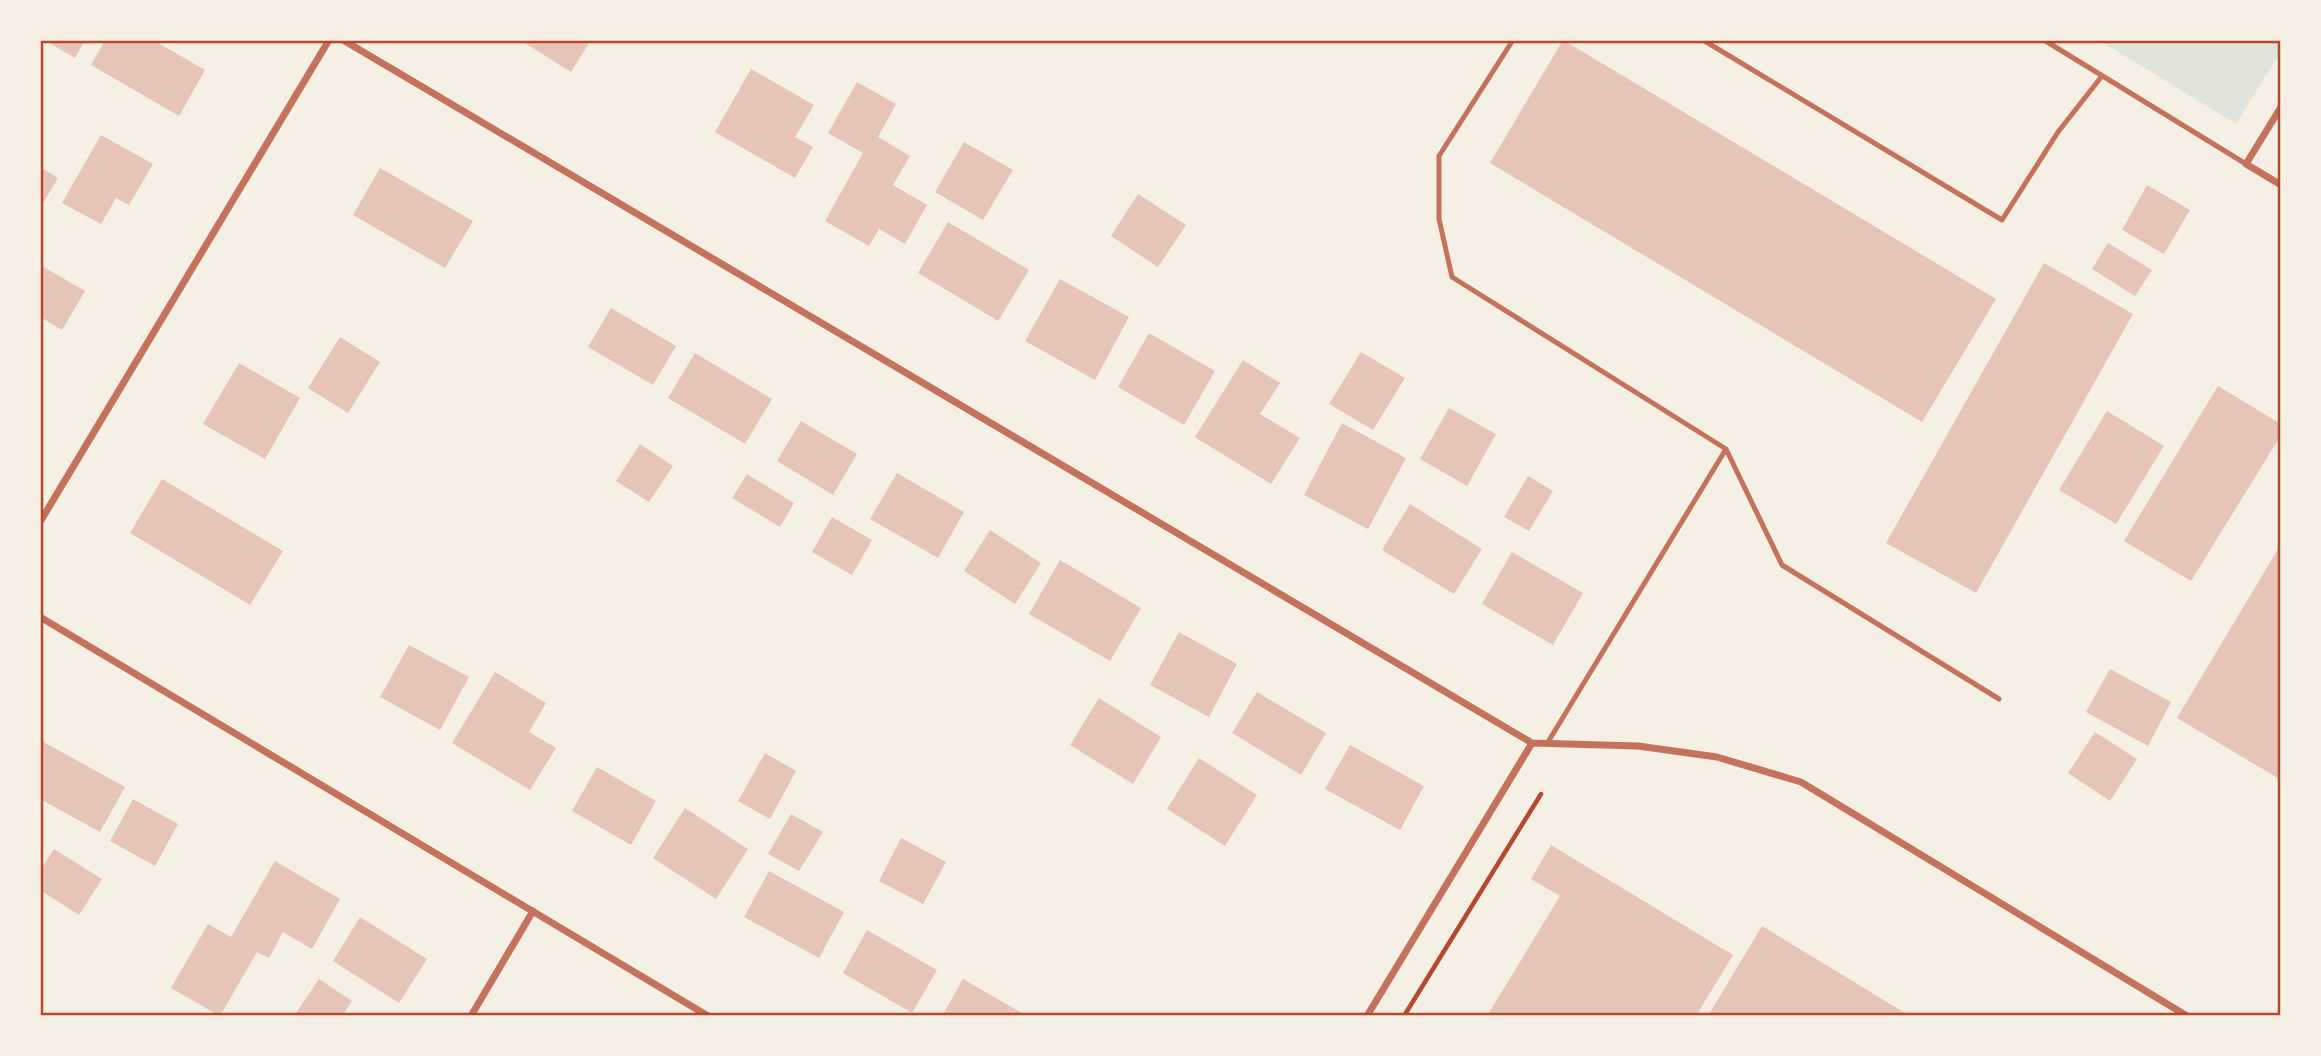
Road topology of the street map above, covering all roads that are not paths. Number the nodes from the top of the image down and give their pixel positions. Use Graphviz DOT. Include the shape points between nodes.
graph roads {
  1 [pos="329,40"];
  2 [pos="343,40"];
  3 [pos="1513,40"];
  4 [pos="1703,40"];
  5 [pos="2044,40"];
  6 [pos="2102,76"];
  7 [pos="2281,107"];
  8 [pos="2246,164"];
  9 [pos="2281,185"];
  10 [pos="1726,449"];
  11 [pos="40,522"];
  12 [pos="40,617"];
  13 [pos="1999,699"];
  14 [pos="1548,742"];
  15 [pos="1532,743"];
  16 [pos="533,911"];
  17 [pos="471,1016"];
  18 [pos="708,1016"];
  19 [pos="1367,1016"];
  20 [pos="2187,1016"];
  1 -- 11 [label="street"];
  2 -- 15 [label="street"];
  3 -- 10 [label="lane" via="1439,156 1439,219 1452,277"];
  4 -- 6 [label="lane" via="2002,220 2058,132"];
  5 -- 6 [label="lane"];
  6 -- 8 [label="lane"];
  7 -- 8 [label="street"];
  8 -- 9 [label="street"];
  10 -- 13 [label="lane" via="1782,565"];
  10 -- 14 [label="lane"];
  12 -- 16 [label="street"];
  14 -- 15 [label="street"];
  14 -- 20 [label="street" via="1638,746 1717,757 1801,782"];
  15 -- 19 [label="street"];
  16 -- 17 [label="street"];
  16 -- 18 [label="street"];
}
